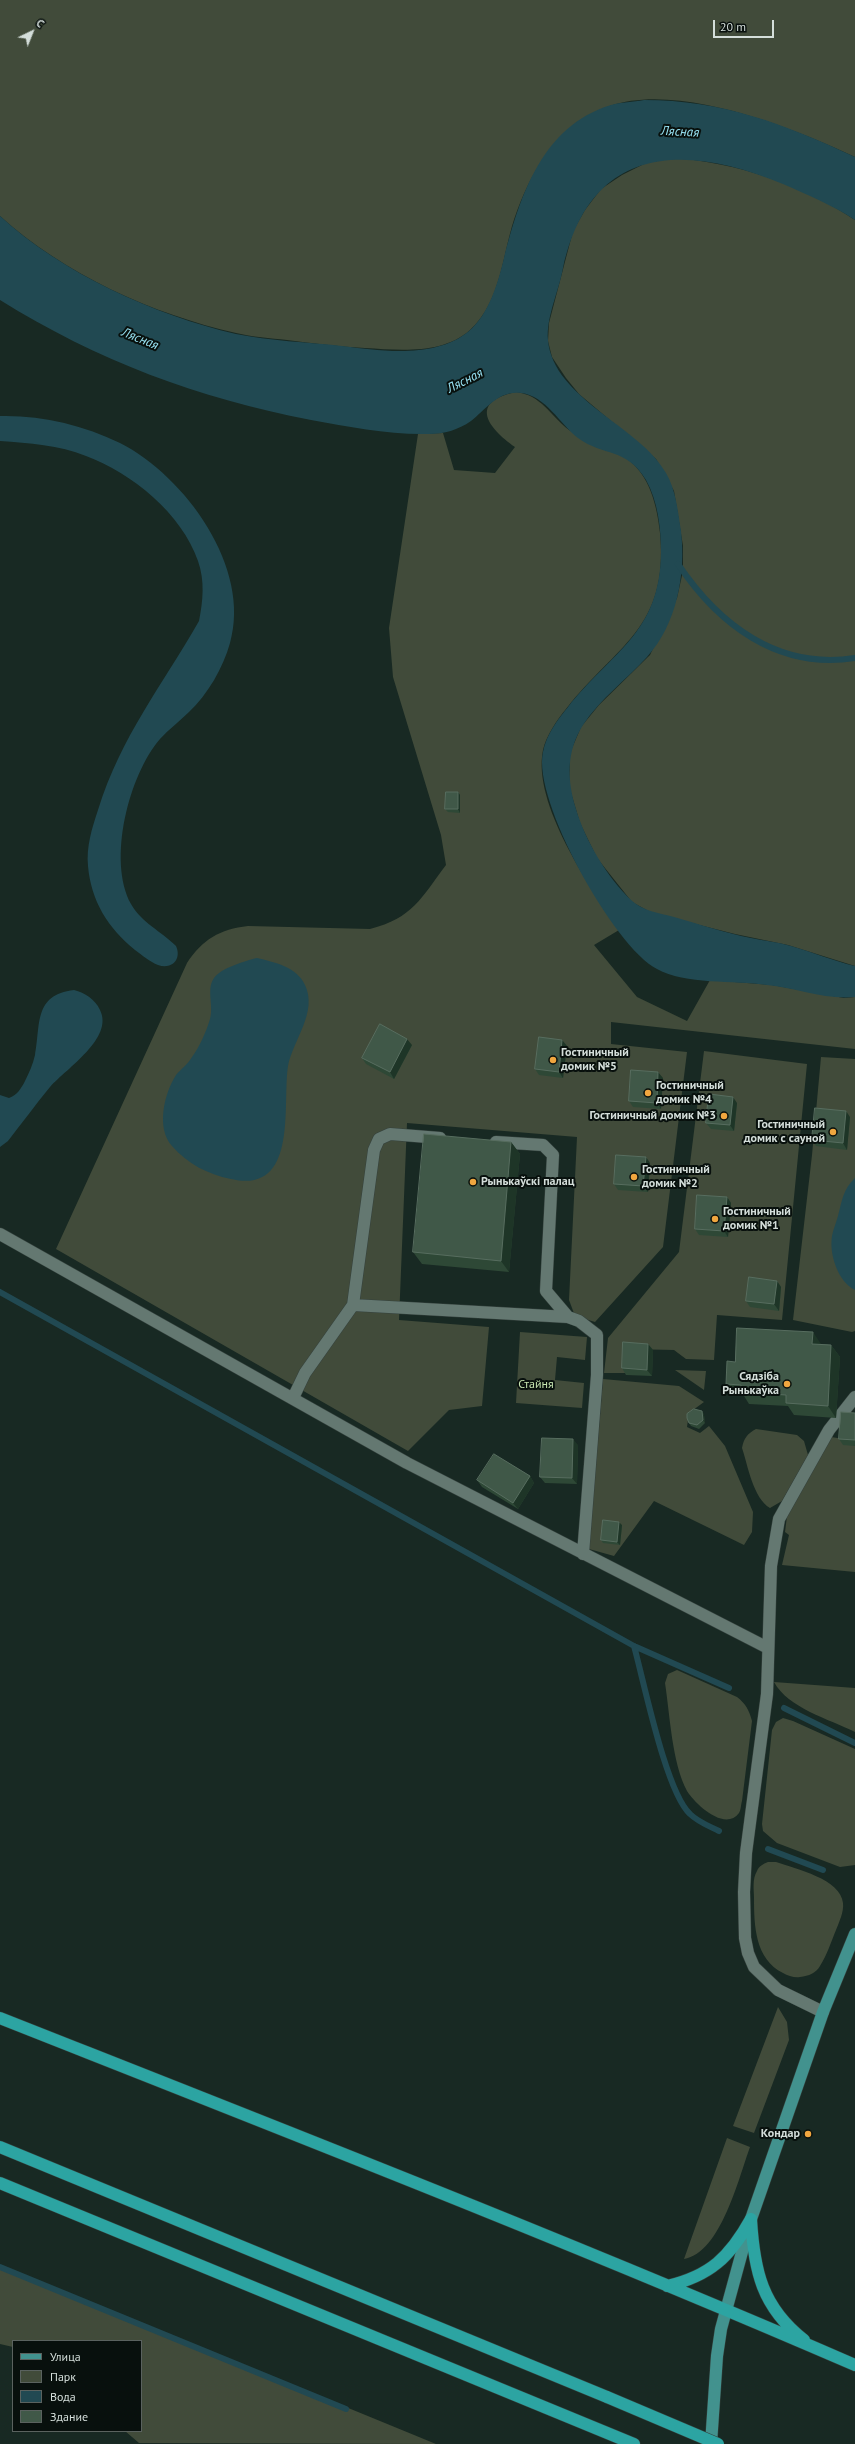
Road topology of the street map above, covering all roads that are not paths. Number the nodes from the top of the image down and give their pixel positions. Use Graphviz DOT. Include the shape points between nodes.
graph roads {
  1 [pos="451,1138"];
  2 [pos="482,1141"];
  3 [pos="0,1234"];
  4 [pos="353,1305"];
  5 [pos="568,1317"];
  6 [pos="855,1397"];
  7 [pos="294,1398"];
  8 [pos="583,1554"];
  9 [pos="768,1648"];
  10 [pos="855,1934"];
  11 [pos="823,2012"];
  12 [pos="0,2018"];
  13 [pos="0,2148"];
  14 [pos="0,2183"];
  15 [pos="751,2219"];
  16 [pos="667,2286"];
  17 [pos="726,2310"];
  18 [pos="813,2347"];
  19 [pos="855,2365"];
  20 [pos="634,2444"];
  21 [pos="711,2444"];
  22 [pos="718,2444"];
  1 -- 4 [label="lane" via="390,1134 380,1139 374,1150"];
  2 -- 5 [label="lane" via="543,1145 553,1155 546,1291"];
  3 -- 7 [label="lane"];
  4 -- 5 [label="lane"];
  4 -- 7 [label="lane" via="305,1373"];
  5 -- 8 [label="lane" via="579,1321 597,1335 597,1375"];
  6 -- 9 [label="lane" via="829,1430 779,1519 771,1566"];
  7 -- 8 [label="lane" via="407,1463"];
  8 -- 9 [label="lane"];
  9 -- 11 [label="lane" via="767,1694 746,1853 745,1938 754,1967 764,1979 778,1990"];
  10 -- 11 [label="main road"];
  11 -- 15 [label="main road"];
  12 -- 16 [label="highway"];
  13 -- 22 [label="highway, bridge"];
  14 -- 20 [label="highway"];
  15 -- 16 [label="highway" via="740,2239 716,2265 702,2275"];
  15 -- 17 [label="main road"];
  15 -- 18 [label="highway" via="755,2266 762,2288 785,2322"];
  16 -- 17 [label="highway"];
  17 -- 18 [label="highway"];
  17 -- 21 [label="main road" via="717,2356"];
  18 -- 19 [label="highway"];
}
